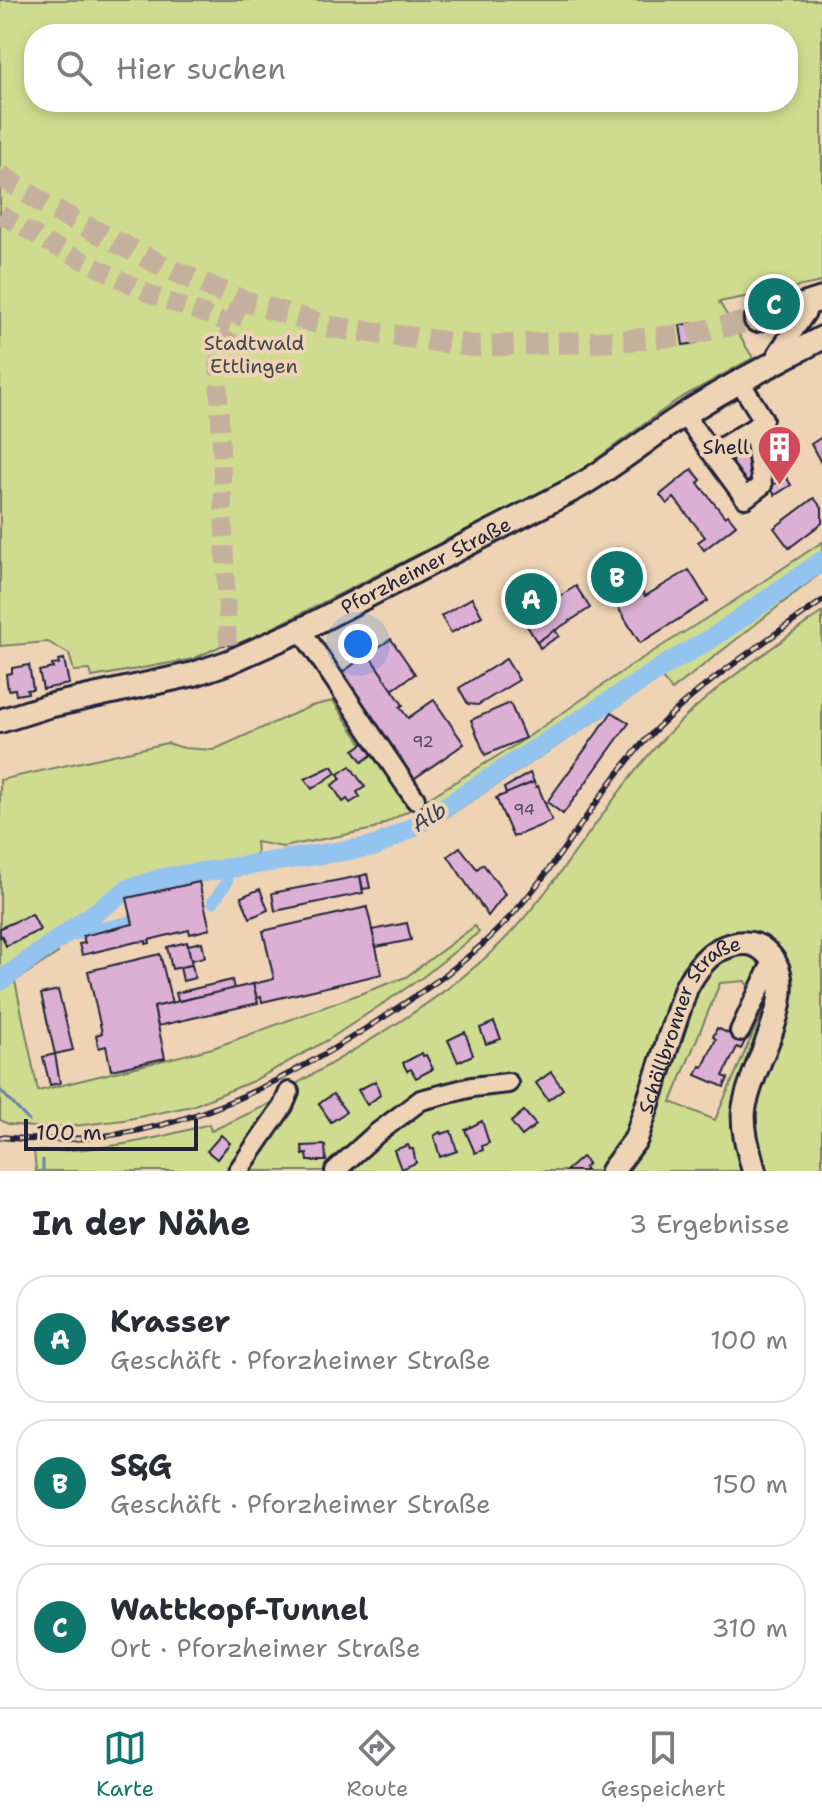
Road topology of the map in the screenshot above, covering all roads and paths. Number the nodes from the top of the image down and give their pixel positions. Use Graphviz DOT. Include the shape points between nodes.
graph roads {
  1 [pos="814,302"];
  2 [pos="756,320"];
  3 [pos="822,338"];
  4 [pos="779,361"];
  5 [pos="740,382"];
  6 [pos="684,415"];
  7 [pos="758,424"];
  8 [pos="712,453"];
  9 [pos="301,630"];
  10 [pos="0,721"];
  11 [pos="415,799"];
  12 [pos="776,961"];
  13 [pos="740,1031"];
  14 [pos="508,1083"];
  15 [pos="289,1092"];
  16 [pos="238,1171"];
  17 [pos="335,1171"];
  18 [pos="612,1171"];
  19 [pos="754,1171"];
  1 -- 2 [label="main road"];
  1 -- 4 [label="street" via="778,353"];
  3 -- 4 [label="main road, Pforzheimer Straße"];
  4 -- 5 [label="main road, Pforzheimer Straße"];
  5 -- 6 [label="main road, Pforzheimer Straße"];
  5 -- 7 [label="street"];
  6 -- 8 [label="street"];
  6 -- 9 [label="main road, Pforzheimer Straße" via="574,489"];
  7 -- 8 [label="street"];
  7 -- 8 [label="street" via="762,485 745,498"];
  9 -- 10 [label="main road, Pforzheimer Straße" via="229,654 194,674"];
  9 -- 11 [label="street"];
  12 -- 13 [label="street"];
  12 -- 18 [label="main road, Schöllbronner Straße" via="759,945 739,943 720,949 696,969 636,1139"];
  12 -- 19 [label="main road, Schöllbronner Straße" via="782,988 778,1013 752,1076 744,1112"];
  14 -- 17 [label="street" via="421,1100"];
  15 -- 16 [label="street"];
}
